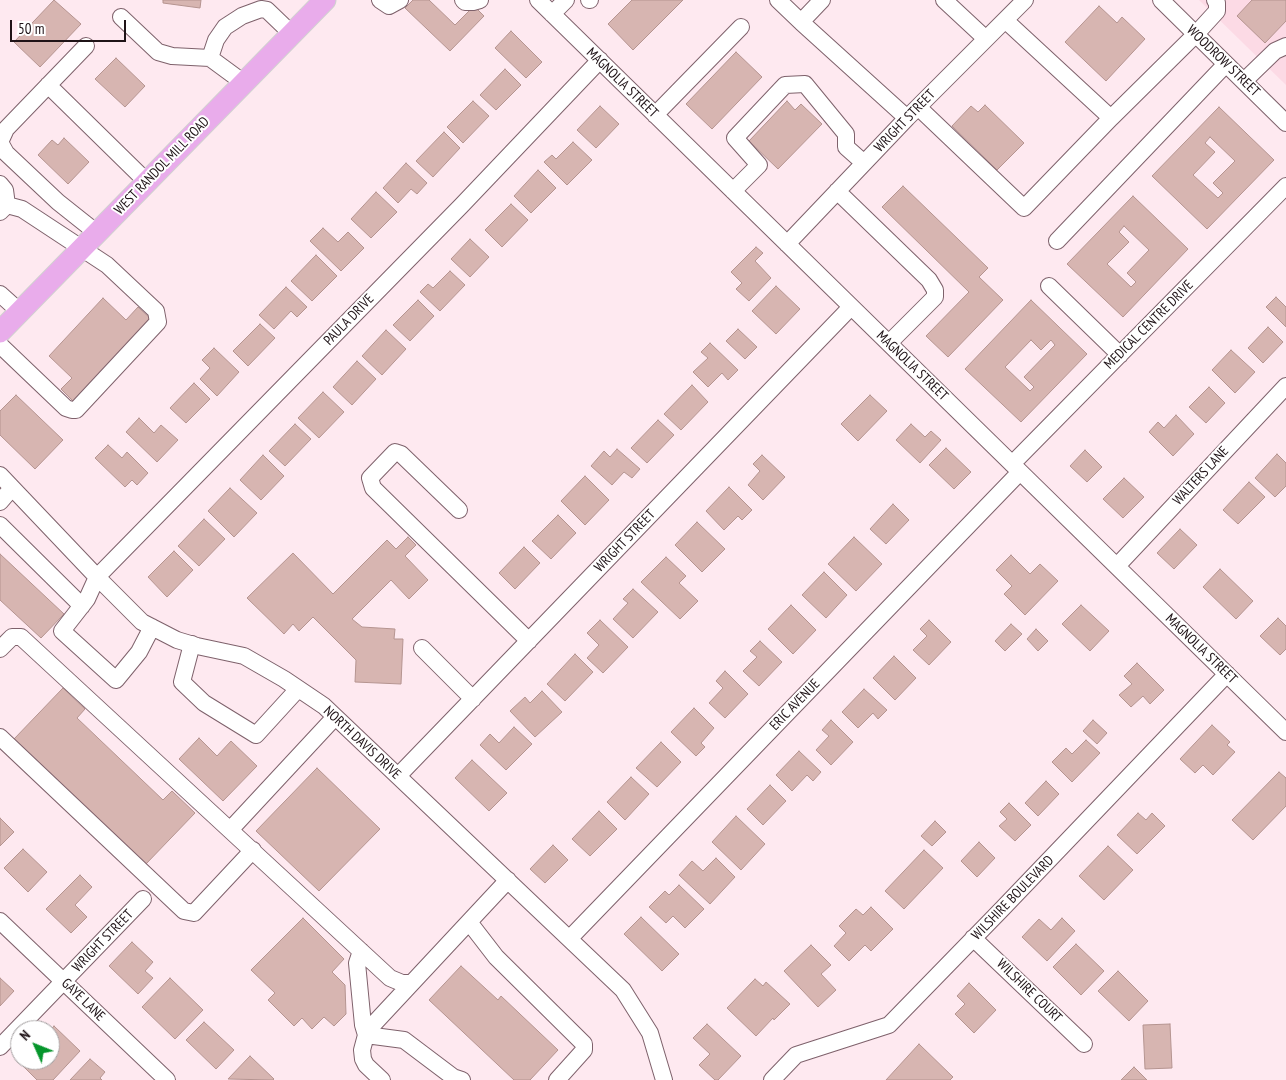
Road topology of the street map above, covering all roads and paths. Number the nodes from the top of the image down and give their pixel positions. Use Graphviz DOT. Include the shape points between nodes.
graph roads {
  1 [pos="380,0"];
  2 [pos="400,0"];
  3 [pos="463,0"];
  4 [pos="480,0"];
  5 [pos="538,0"];
  6 [pos="566,0"];
  7 [pos="778,0"];
  8 [pos="822,0"];
  9 [pos="944,0"];
  10 [pos="1025,0"];
  11 [pos="1160,0"];
  12 [pos="1215,0"];
  13 [pos="319,2"];
  14 [pos="552,14"];
  15 [pos="121,17"];
  16 [pos="1005,20"];
  17 [pos="801,22"];
  18 [pos="741,27"];
  19 [pos="292,34"];
  20 [pos="1196,34"];
  21 [pos="986,39"];
  22 [pos="86,46"];
  23 [pos="1286,46"];
  24 [pos="210,58"];
  25 [pos="600,60"];
  26 [pos="1226,64"];
  27 [pos="1244,81"];
  28 [pos="244,83"];
  29 [pos="48,85"];
  30 [pos="913,112"];
  31 [pos="655,114"];
  32 [pos="1110,118"];
  33 [pos="1286,123"];
  34 [pos="864,164"];
  35 [pos="147,182"];
  36 [pos="0,184"];
  37 [pos="1286,186"];
  38 [pos="733,191"];
  39 [pos="837,191"];
  40 [pos="3,208"];
  41 [pos="97,233"];
  42 [pos="1057,241"];
  43 [pos="787,244"];
  44 [pos="82,250"];
  45 [pos="1049,286"];
  46 [pos="0,294"];
  47 [pos="851,307"];
  48 [pos="20,312"];
  49 [pos="0,332"];
  50 [pos="889,343"];
  51 [pos="0,344"];
  52 [pos="1120,355"];
  53 [pos="1286,386"];
  54 [pos="1016,468"];
  55 [pos="0,475"];
  56 [pos="12,488"];
  57 [pos="0,502"];
  58 [pos="459,510"];
  59 [pos="0,525"];
  60 [pos="1117,566"];
  61 [pos="97,577"];
  62 [pos="82,606"];
  63 [pos="152,626"];
  64 [pos="529,641"];
  65 [pos="192,644"];
  66 [pos="422,648"];
  67 [pos="0,649"];
  68 [pos="1227,674"];
  69 [pos="298,689"];
  70 [pos="473,699"];
  71 [pos="335,717"];
  72 [pos="1286,732"];
  73 [pos="0,737"];
  74 [pos="398,776"];
  75 [pos="230,830"];
  76 [pos="253,850"];
  77 [pos="508,880"];
  78 [pos="143,899"];
  79 [pos="0,920"];
  80 [pos="470,922"];
  81 [pos="570,938"];
  82 [pos="973,938"];
  83 [pos="361,951"];
  84 [pos="64,982"];
  85 [pos="411,983"];
  86 [pos="366,1035"];
  87 [pos="1084,1044"];
  88 [pos="0,1047"];
  89 [pos="167,1080"];
  90 [pos="382,1080"];
  91 [pos="462,1080"];
  92 [pos="557,1080"];
  93 [pos="664,1080"];
  94 [pos="772,1080"];
  1 -- 2 [label="street" via="389,6"];
  3 -- 4 [label="street"];
  5 -- 14 [label="street, MAGNOLIA STREET"];
  6 -- 14 [label="street"];
  7 -- 17 [label="street"];
  8 -- 17 [label="street"];
  9 -- 21 [label="street"];
  10 -- 16 [label="street, WRIGHT STREET"];
  11 -- 20 [label="street, WOODROW STREET"];
  12 -- 20 [label="street" via="1216,11"];
  13 -- 19 [label="main road, WEST RANDOL MILL ROAD"];
  14 -- 25 [label="street, MAGNOLIA STREET"];
  15 -- 24 [label="street" via="158,52"];
  16 -- 21 [label="street, WRIGHT STREET"];
  16 -- 32 [label="street"];
  17 -- 30 [label="street"];
  18 -- 31 [label="street"];
  19 -- 24 [label="street" via="268,10 261,9 242,16 225,28 216,40"];
  19 -- 28 [label="main road, WEST RANDOL MILL ROAD"];
  20 -- 26 [label="street, WOODROW STREET"];
  20 -- 32 [label="street"];
  21 -- 30 [label="street, WRIGHT STREET"];
  22 -- 29 [label="street"];
  23 -- 27 [label="street" via="1275,51"];
  24 -- 28 [label="street"];
  25 -- 31 [label="street, MAGNOLIA STREET"];
  25 -- 61 [label="street, PAULA DRIVE"];
  26 -- 27 [label="street, WOODROW STREET"];
  26 -- 42 [label="street"];
  27 -- 33 [label="street, WOODROW STREET"];
  28 -- 35 [label="main road, WEST RANDOL MILL ROAD"];
  29 -- 35 [label="street"];
  29 -- 41 [label="street" via="6,129 2,144 6,153 58,202"];
  30 -- 32 [label="street" via="1024,208"];
  30 -- 34 [label="street, WRIGHT STREET"];
  31 -- 38 [label="street, MAGNOLIA STREET"];
  34 -- 38 [label="street" via="846,147 846,134 804,84 785,85 735,138 759,165"];
  34 -- 39 [label="street, WRIGHT STREET"];
  35 -- 41 [label="main road, WEST RANDOL MILL ROAD"];
  36 -- 40 [label="street" via="5,190"];
  37 -- 52 [label="street, MEDICAL CENTRE DRIVE"];
  38 -- 43 [label="street, MAGNOLIA STREET"];
  39 -- 43 [label="street, WRIGHT STREET"];
  39 -- 50 [label="street" via="929,280 935,290 935,297"];
  40 -- 44 [label="street" via="22,209"];
  41 -- 44 [label="main road, WEST RANDOL MILL ROAD"];
  43 -- 47 [label="street, MAGNOLIA STREET"];
  44 -- 48 [label="main road, WEST RANDOL MILL ROAD"];
  44 -- 51 [label="street" via="107,265 156,310 158,322 153,328 76,410 66,408"];
  45 -- 52 [label="street"];
  46 -- 48 [label="street"];
  47 -- 50 [label="street, MAGNOLIA STREET"];
  47 -- 64 [label="street, WRIGHT STREET"];
  48 -- 49 [label="main road, WEST RANDOL MILL ROAD"];
  50 -- 54 [label="street, MAGNOLIA STREET"];
  52 -- 54 [label="street, MEDICAL CENTRE DRIVE"];
  53 -- 60 [label="street, WALTERS LANE"];
  54 -- 60 [label="street, MAGNOLIA STREET"];
  54 -- 81 [label="street, ERIC AVENUE"];
  55 -- 56 [label="street, NORTH DAVIS DRIVE"];
  56 -- 57 [label="street"];
  56 -- 61 [label="street, NORTH DAVIS DRIVE"];
  58 -- 64 [label="street" via="401,454 395,452 370,478 373,488"];
  59 -- 62 [label="street"];
  60 -- 68 [label="street, MAGNOLIA STREET"];
  61 -- 62 [label="street, PAULA DRIVE"];
  61 -- 63 [label="street, NORTH DAVIS DRIVE" via="142,622"];
  62 -- 63 [label="street, PAULA DRIVE" via="62,631 116,680 138,652"];
  63 -- 65 [label="street, NORTH DAVIS DRIVE" via="177,640"];
  64 -- 70 [label="street, WRIGHT STREET"];
  65 -- 69 [label="street, NORTH DAVIS DRIVE" via="244,656"];
  65 -- 69 [label="street" via="182,682 204,703 256,735"];
  66 -- 70 [label="street"];
  67 -- 75 [label="street" via="12,637 21,637"];
  68 -- 72 [label="street, MAGNOLIA STREET"];
  68 -- 82 [label="street, WILSHIRE BOULEVARD"];
  69 -- 71 [label="street, NORTH DAVIS DRIVE"];
  70 -- 74 [label="street, WRIGHT STREET"];
  71 -- 74 [label="street, NORTH DAVIS DRIVE"];
  71 -- 75 [label="street"];
  73 -- 76 [label="street" via="184,911 194,913"];
  74 -- 77 [label="street, NORTH DAVIS DRIVE"];
  75 -- 76 [label="street"];
  76 -- 83 [label="street"];
  77 -- 80 [label="street"];
  77 -- 81 [label="street, NORTH DAVIS DRIVE"];
  78 -- 84 [label="street, WRIGHT STREET"];
  79 -- 84 [label="street, GAYE LANE"];
  80 -- 85 [label="street"];
  80 -- 92 [label="street" via="496,958 584,1044 584,1050"];
  81 -- 93 [label="street, NORTH DAVIS DRIVE" via="623,990 650,1033"];
  82 -- 87 [label="street, WILSHIRE COURT"];
  82 -- 94 [label="street, WILSHIRE BOULEVARD" via="889,1025 796,1055"];
  83 -- 85 [label="street" via="390,978"];
  83 -- 86 [label="street" via="357,963"];
  84 -- 88 [label="street, WRIGHT STREET"];
  84 -- 89 [label="street, GAYE LANE"];
  85 -- 86 [label="street"];
  86 -- 90 [label="street" via="363,1059"];
  86 -- 91 [label="street" via="404,1040 453,1077"];
}
